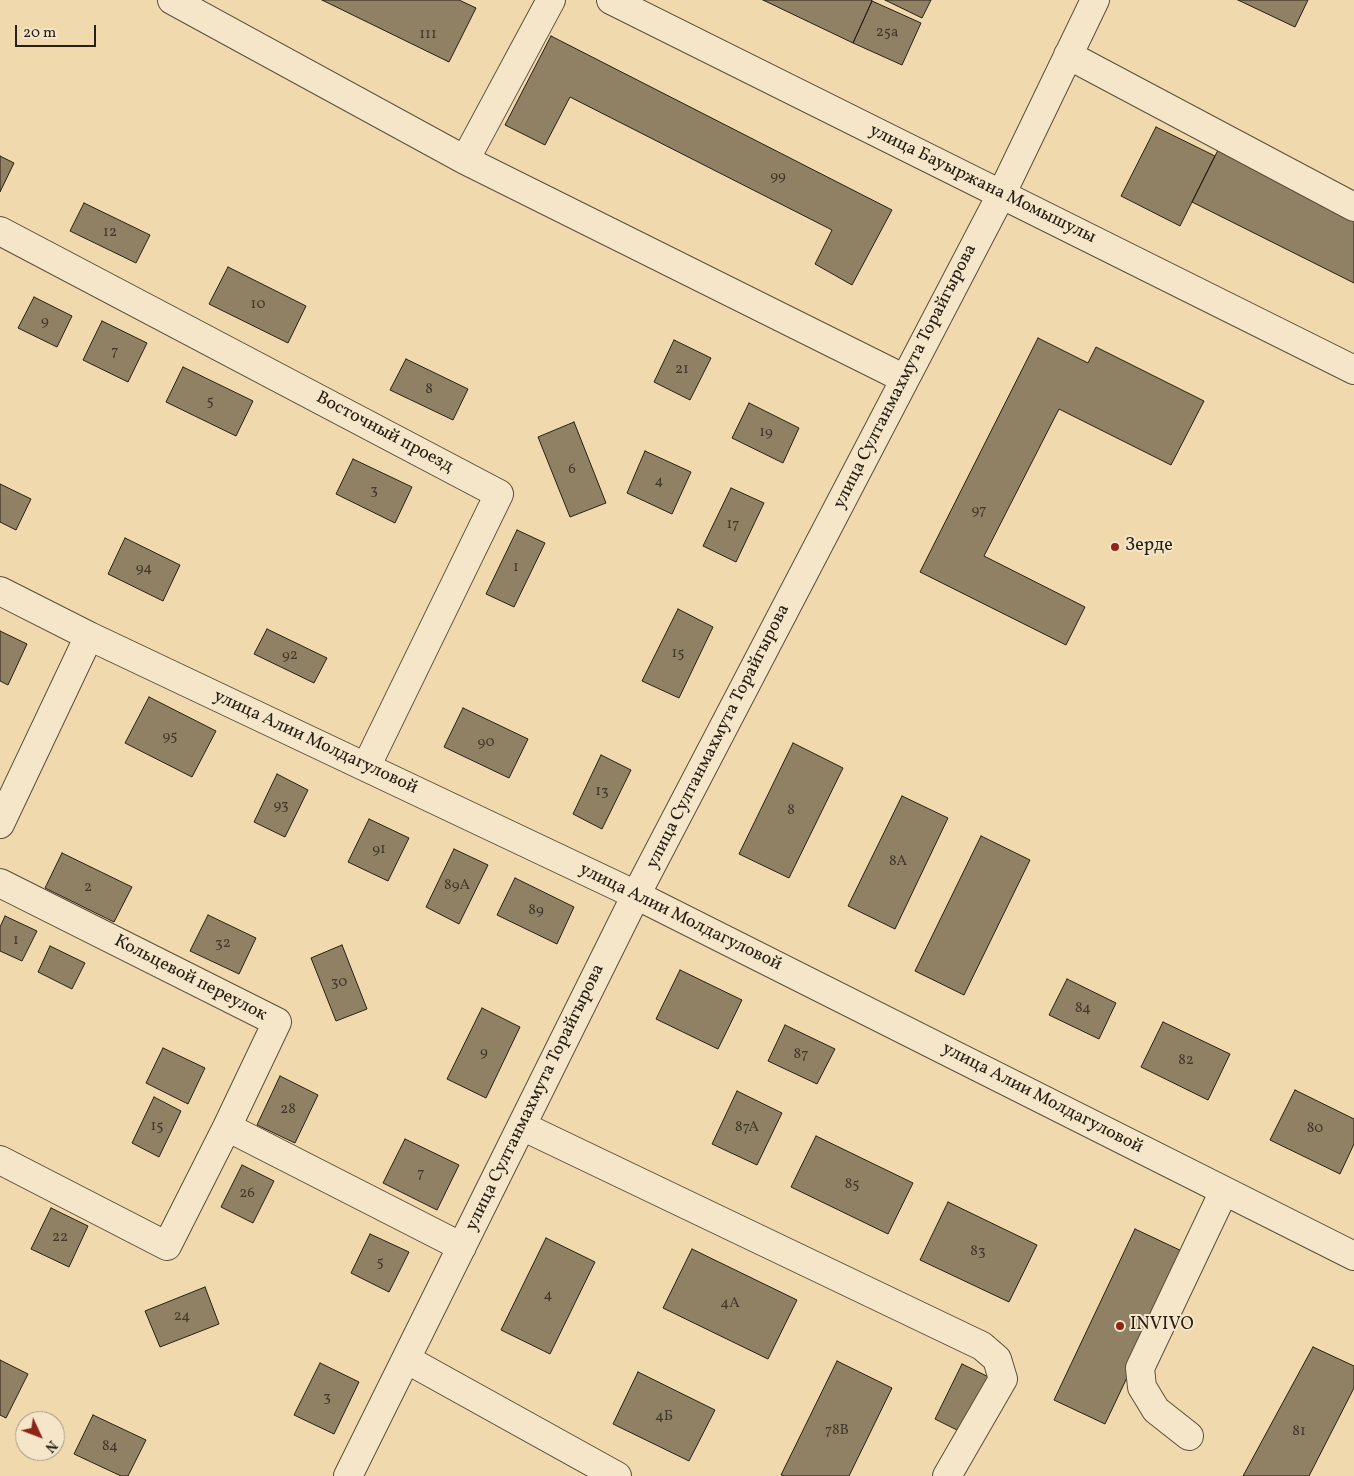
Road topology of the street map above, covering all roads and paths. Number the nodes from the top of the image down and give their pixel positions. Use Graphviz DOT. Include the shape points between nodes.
graph roads {
  1 [pos="172,0"];
  2 [pos="551,0"];
  3 [pos="611,0"];
  4 [pos="1095,0"];
  5 [pos="1068,55"];
  6 [pos="465,160"];
  7 [pos="1001,195"];
  8 [pos="1354,207"];
  9 [pos="0,231"];
  10 [pos="1354,370"];
  11 [pos="905,379"];
  12 [pos="0,592"];
  13 [pos="89,636"];
  14 [pos="366,767"];
  15 [pos="0,824"];
  16 [pos="0,884"];
  17 [pos="636,895"];
  18 [pos="522,1126"];
  19 [pos="227,1127"];
  20 [pos="0,1160"];
  21 [pos="1224,1191"];
  22 [pos="462,1247"];
  23 [pos="1354,1256"];
  24 [pos="406,1359"];
  25 [pos="1189,1436"];
  26 [pos="348,1476"];
  27 [pos="617,1476"];
  28 [pos="947,1476"];
  1 -- 6 [label="street"];
  2 -- 6 [label="street"];
  3 -- 7 [label="street, улица Бауыржана Момышулы"];
  4 -- 5 [label="street, улица Султанмахмута Торайгырова"];
  5 -- 7 [label="street, улица Султанмахмута Торайгырова"];
  5 -- 8 [label="street"];
  6 -- 11 [label="street"];
  7 -- 10 [label="street, улица Бауыржана Момышулы"];
  7 -- 11 [label="street, улица Султанмахмута Торайгырова"];
  9 -- 14 [label="street, Восточный проезд" via="499,494"];
  11 -- 17 [label="street, улица Султанмахмута Торайгырова"];
  12 -- 13 [label="street, улица Алии Молдагуловой"];
  13 -- 14 [label="street, улица Алии Молдагуловой"];
  13 -- 15 [label="street"];
  14 -- 17 [label="street, улица Алии Молдагуловой"];
  16 -- 19 [label="street, Кольцевой переулок" via="277,1022"];
  17 -- 18 [label="street, улица Султанмахмута Торайгырова"];
  17 -- 21 [label="street, улица Алии Молдагуловой"];
  18 -- 22 [label="street, улица Султанмахмута Торайгырова"];
  18 -- 28 [label="street" via="982,1346 997,1359 1003,1379"];
  19 -- 20 [label="street, Кольцевой переулок" via="167,1246"];
  19 -- 22 [label="street"];
  21 -- 23 [label="street, улица Алии Молдагуловой"];
  21 -- 25 [label="street" via="1140,1368 1142,1388 1156,1410"];
  22 -- 24 [label="street, улица Султанмахмута Торайгырова"];
  24 -- 26 [label="street, улица Султанмахмута Торайгырова"];
  24 -- 27 [label="street"];
}
